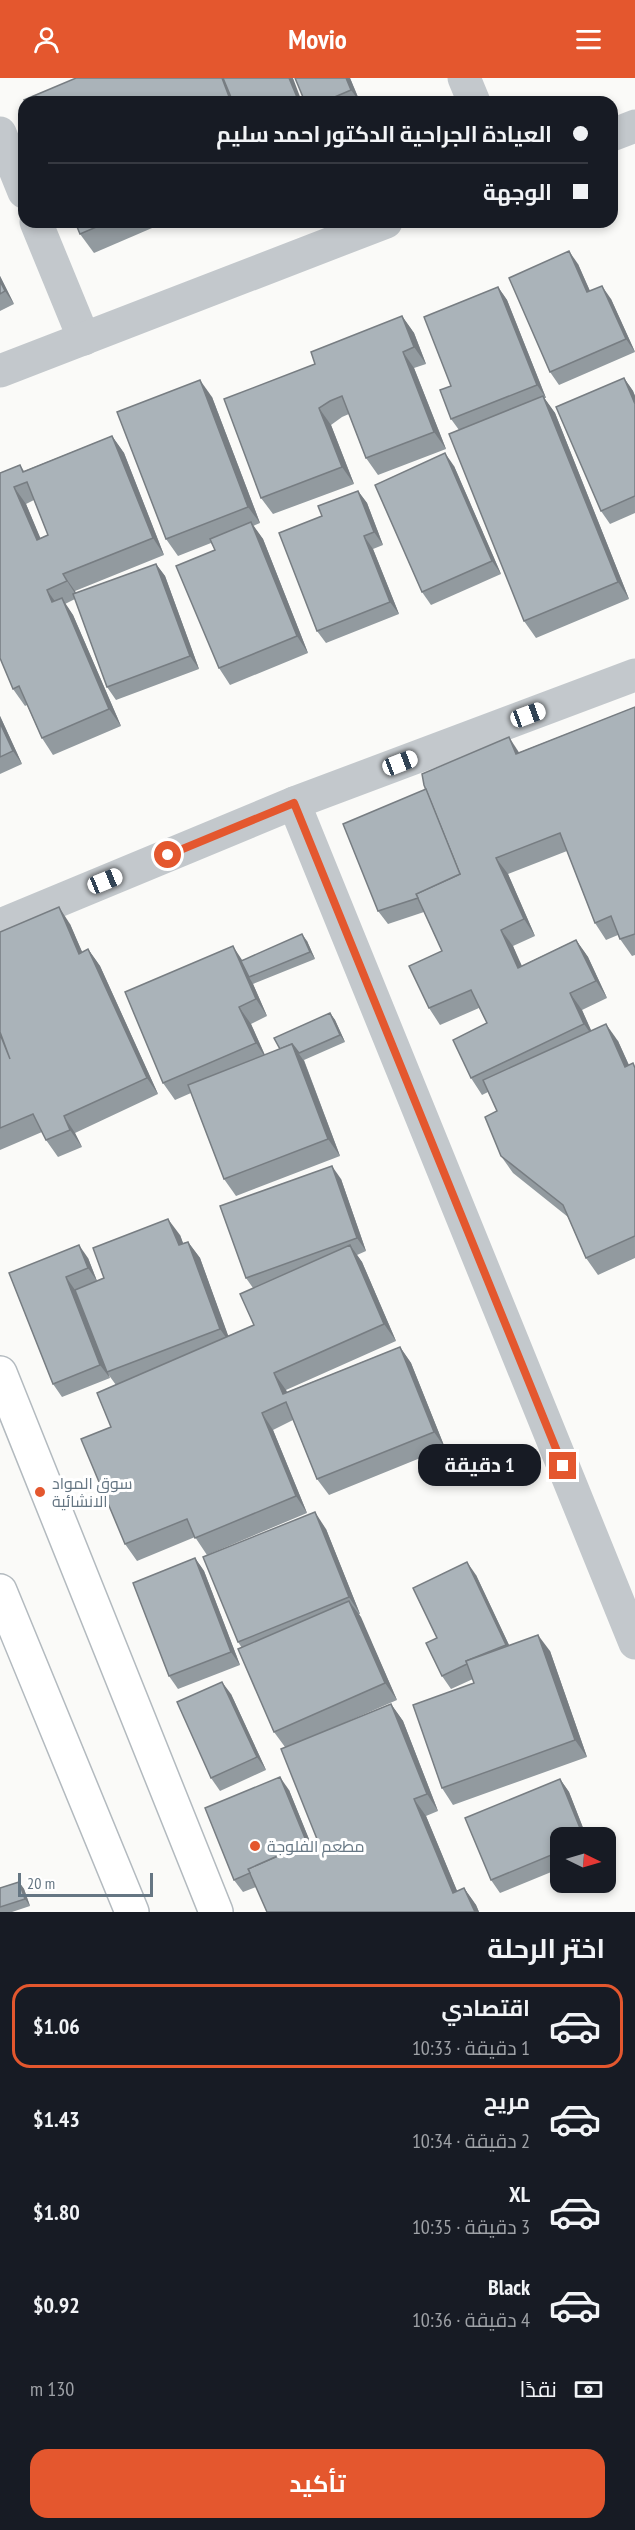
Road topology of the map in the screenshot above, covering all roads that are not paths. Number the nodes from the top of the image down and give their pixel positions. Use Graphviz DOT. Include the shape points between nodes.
graph roads {
  1 [pos="464,78"];
  2 [pos="472,96"];
  3 [pos="635,126"];
  4 [pos="0,133"];
  5 [pos="618,133"];
  6 [pos="18,177"];
  7 [pos="38,228"];
  8 [pos="371,228"];
  9 [pos="84,339"];
  10 [pos="0,371"];
  11 [pos="635,675"];
  12 [pos="294,803"];
  13 [pos="0,924"];
  14 [pos="0,1373"];
  15 [pos="0,1591"];
  16 [pos="635,1643"];
  17 [pos="132,1912"];
  18 [pos="216,1912"];
  1 -- 2 [label="street"];
  3 -- 5 [label="street"];
  4 -- 6 [label="street"];
  7 -- 9 [label="street"];
  8 -- 9 [label="street"];
  9 -- 10 [label="street"];
  11 -- 12 [label="street"];
  12 -- 13 [label="street"];
  12 -- 16 [label="street"];
  14 -- 18 [label="main road"];
  15 -- 17 [label="main road"];
}
